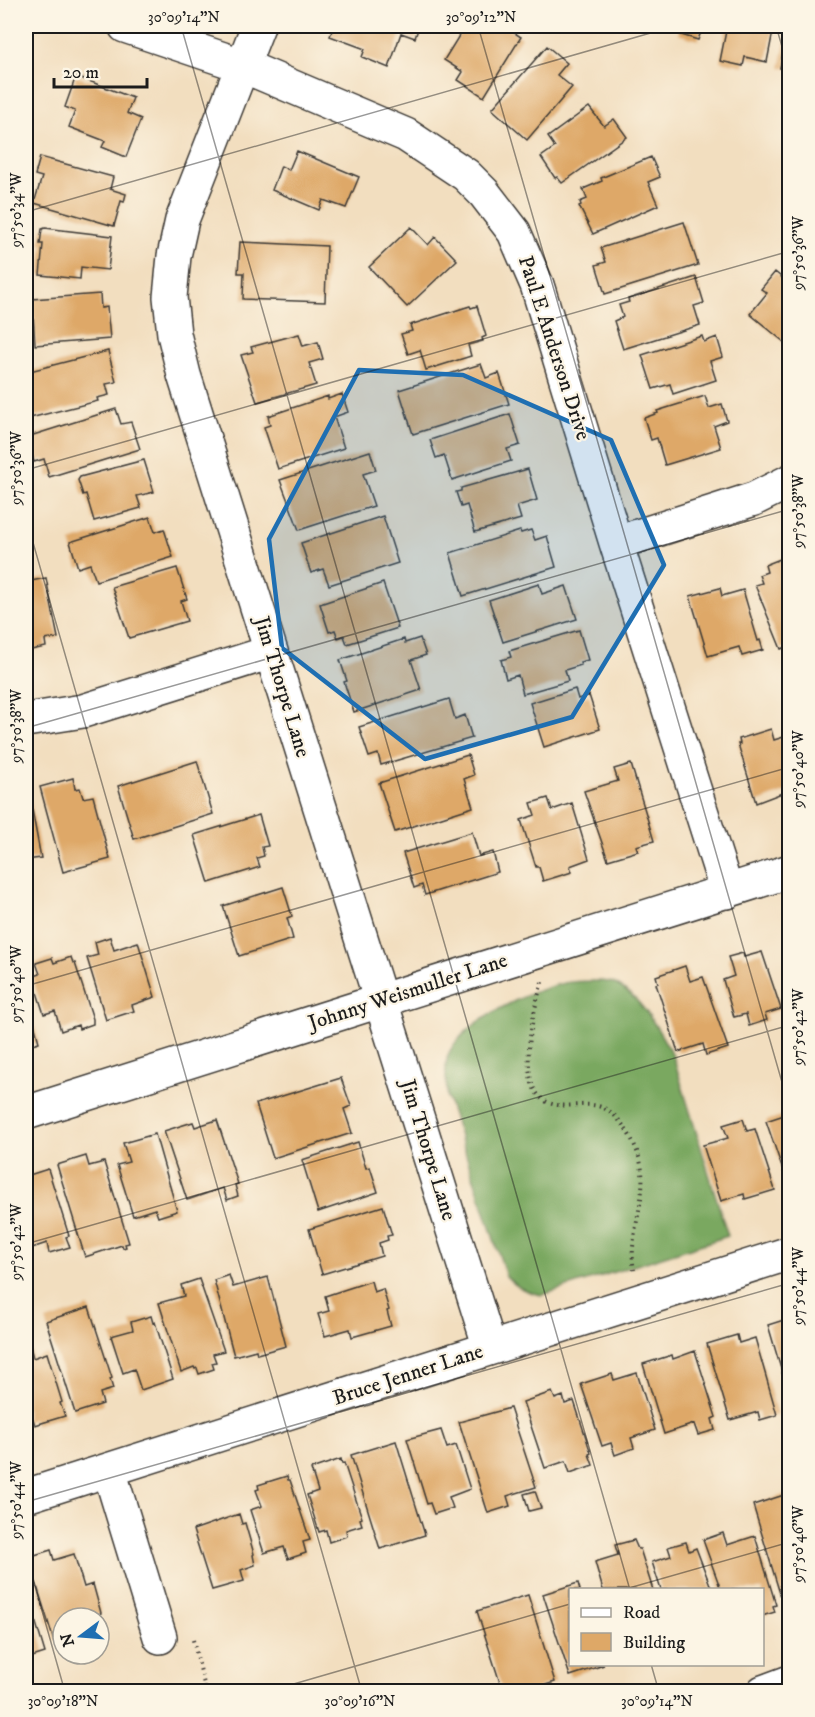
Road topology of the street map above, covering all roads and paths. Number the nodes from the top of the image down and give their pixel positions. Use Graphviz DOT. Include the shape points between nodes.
graph roads {
  1 [pos="125,26"];
  2 [pos="258,26"];
  3 [pos="241,65"];
  4 [pos="789,481"];
  5 [pos="616,543"];
  6 [pos="271,652"];
  7 [pos="26,720"];
  8 [pos="789,871"];
  9 [pos="727,892"];
  10 [pos="543,979"];
  11 [pos="380,1000"];
  12 [pos="26,1113"];
  13 [pos="789,1253"];
  14 [pos="634,1272"];
  15 [pos="490,1348"];
  16 [pos="109,1470"];
  17 [pos="26,1496"];
  18 [pos="160,1638"];
  19 [pos="193,1639"];
  20 [pos="789,1682"];
  21 [pos="206,1692"];
  22 [pos="763,1692"];
  1 -- 3 [label="street, Paul E Anderson Drive"];
  2 -- 3 [label="street, Jim Thorpe Lane"];
  3 -- 5 [label="street, Paul E Anderson Drive" via="406,135 466,175 500,212 514,232 537,285"];
  3 -- 6 [label="street, Jim Thorpe Lane" via="182,220 170,297 184,375"];
  4 -- 5 [label="street" via="754,499"];
  5 -- 9 [label="street, Paul E Anderson Drive"];
  6 -- 7 [label="street" via="83,711"];
  6 -- 11 [label="street, Jim Thorpe Lane"];
  8 -- 9 [label="street, Johnny Weismuller Lane"];
  9 -- 11 [label="street, Johnny Weismuller Lane"];
  10 -- 14 [label="path" via="532,1019 531,1085 546,1101 608,1110 629,1136 641,1168 631,1257"];
  11 -- 12 [label="street, Johnny Weismuller Lane"];
  11 -- 15 [label="street, Jim Thorpe Lane"];
  13 -- 15 [label="street, Bruce Jenner Lane"];
  15 -- 16 [label="street, Bruce Jenner Lane"];
  16 -- 17 [label="street, Bruce Jenner Lane"];
  16 -- 18 [label="street"];
  19 -- 21 [label="path"];
  20 -- 22 [label="street"];
}
